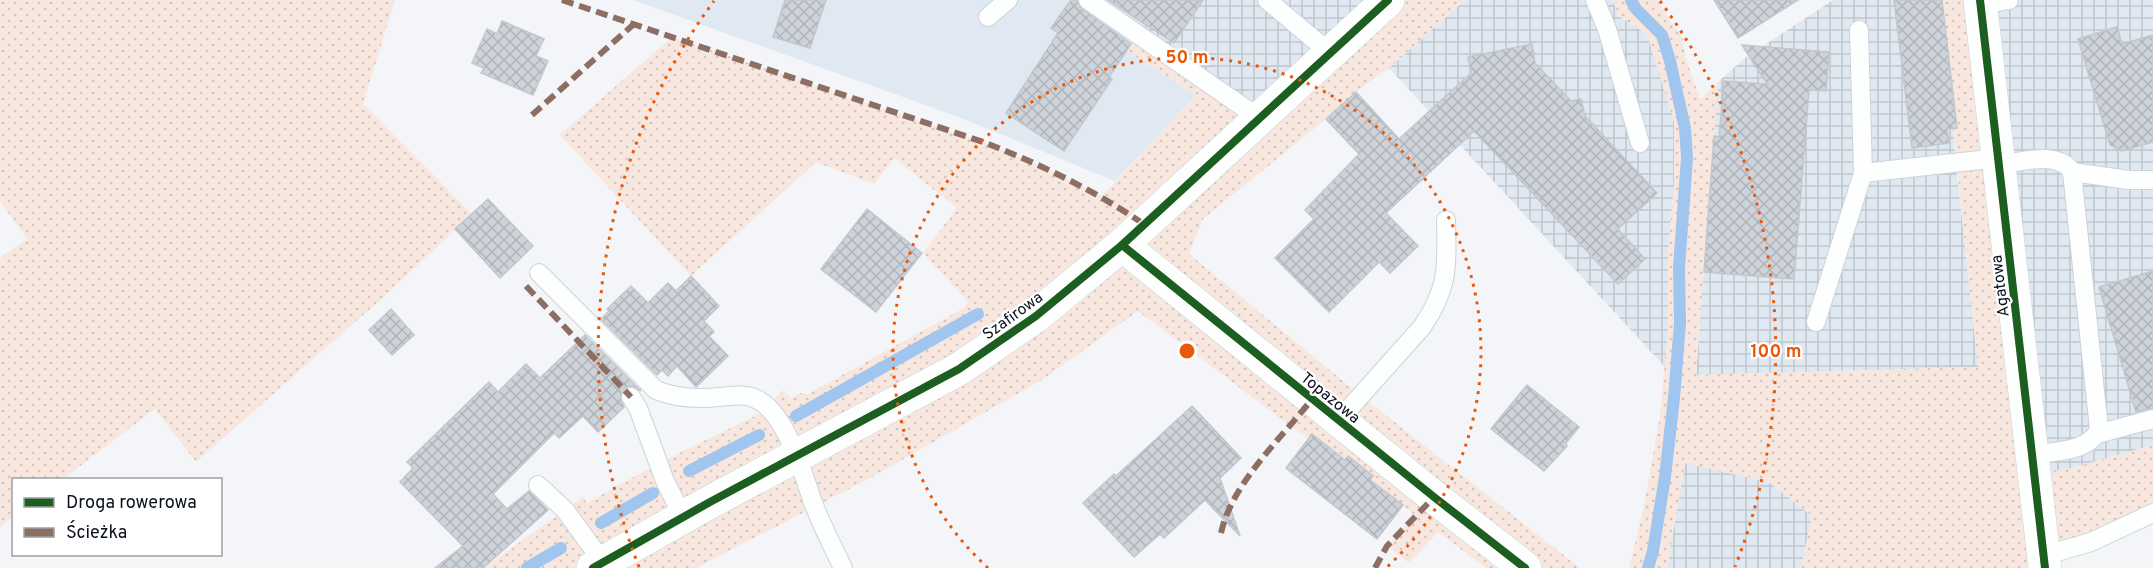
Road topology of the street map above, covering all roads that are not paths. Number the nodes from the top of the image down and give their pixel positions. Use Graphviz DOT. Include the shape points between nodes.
graph roads {
  1 [pos="1008,0"];
  2 [pos="1088,0"];
  3 [pos="1268,0"];
  4 [pos="1388,0"];
  5 [pos="1595,0"];
  6 [pos="1990,2"];
  7 [pos="988,17"];
  8 [pos="1859,30"];
  9 [pos="1330,53"];
  10 [pos="1260,118"];
  11 [pos="1640,143"];
  12 [pos="1999,162"];
  13 [pos="2072,172"];
  14 [pos="1863,173"];
  15 [pos="2153,180"];
  16 [pos="1446,220"];
  17 [pos="1122,245"];
  18 [pos="539,273"];
  19 [pos="1816,322"];
  20 [pos="631,397"];
  21 [pos="2153,418"];
  22 [pos="1339,420"];
  23 [pos="2097,434"];
  24 [pos="797,455"];
  25 [pos="2032,455"];
  26 [pos="538,485"];
  27 [pos="2153,513"];
  28 [pos="683,517"];
  29 [pos="2044,562"];
  30 [pos="601,566"];
  31 [pos="843,568"];
  32 [pos="1525,568"];
  1 -- 7 [label="lane"];
  2 -- 10 [label="lane"];
  3 -- 9 [label="lane"];
  4 -- 9 [label="street, Szafirowa"];
  5 -- 11 [label="lane"];
  6 -- 12 [label="street, Agatowa"];
  8 -- 14 [label="lane"];
  9 -- 10 [label="street, Szafirowa"];
  10 -- 17 [label="street, Szafirowa"];
  12 -- 13 [label="lane" via="2056,160"];
  12 -- 14 [label="lane"];
  12 -- 25 [label="street, Agatowa"];
  13 -- 15 [label="lane"];
  13 -- 23 [label="lane" via="2100,423"];
  14 -- 19 [label="lane"];
  16 -- 22 [label="lane" via="1447,270 1430,315"];
  17 -- 22 [label="street, Topazowa"];
  17 -- 24 [label="street, Szafirowa" via="1036,316 968,363"];
  18 -- 24 [label="lane" via="656,390 695,398 744,395 759,399 768,405"];
  20 -- 28 [label="lane"];
  21 -- 23 [label="lane"];
  22 -- 32 [label="street, Topazowa"];
  23 -- 25 [label="lane" via="2082,445"];
  24 -- 28 [label="street, Szafirowa"];
  24 -- 31 [label="lane"];
  25 -- 29 [label="street, Agatowa"];
  26 -- 30 [label="lane" via="565,510"];
  27 -- 29 [label="lane, Agatowa"];
  28 -- 30 [label="street, Szafirowa"];
}
